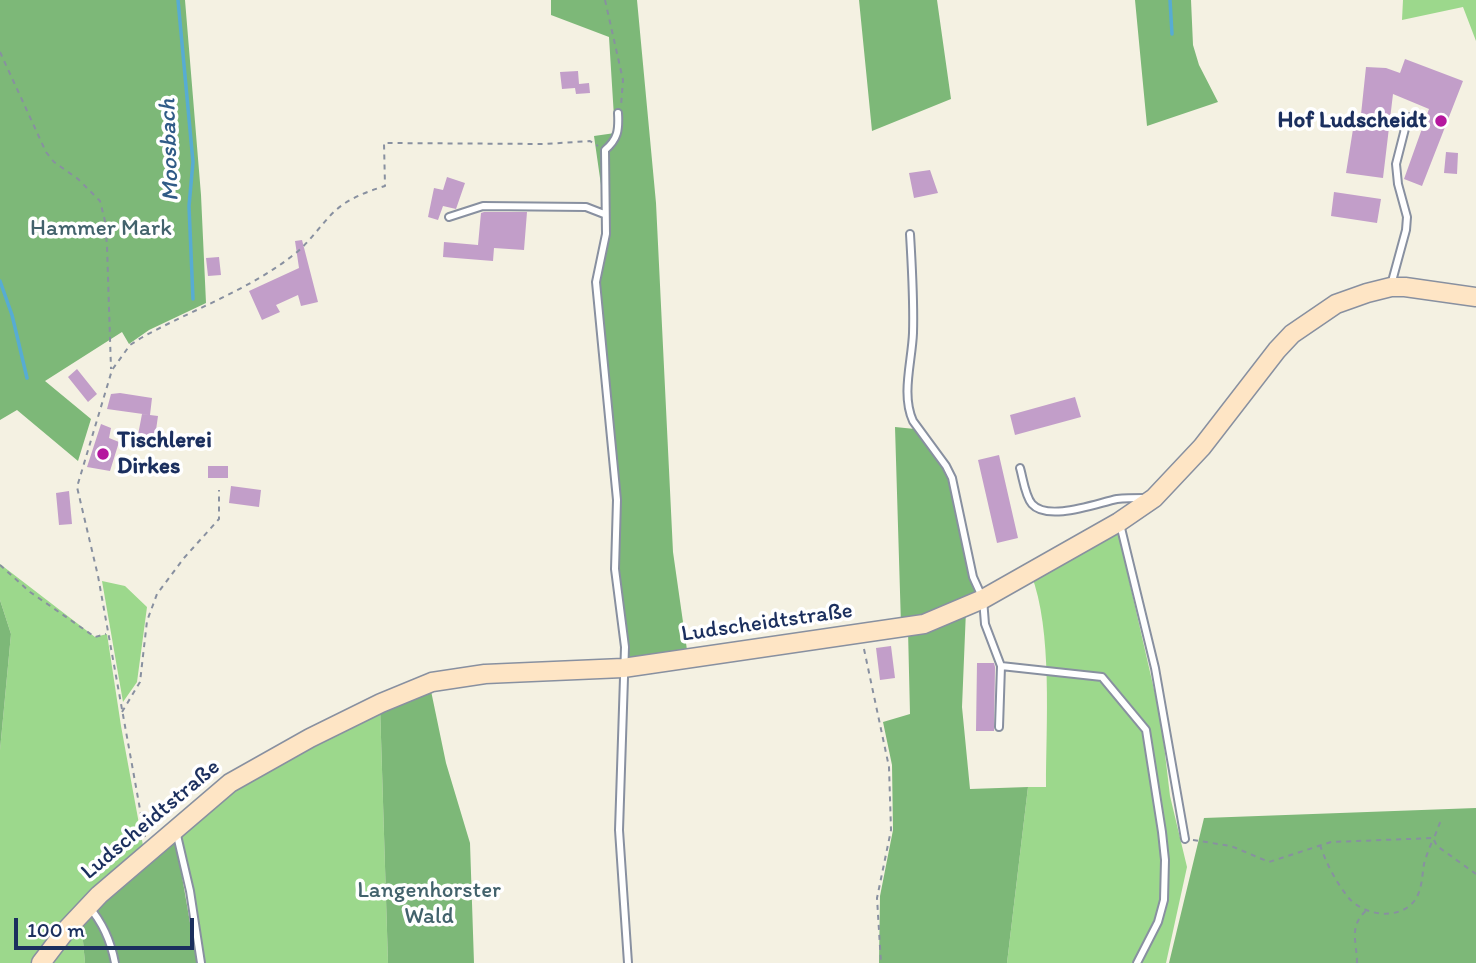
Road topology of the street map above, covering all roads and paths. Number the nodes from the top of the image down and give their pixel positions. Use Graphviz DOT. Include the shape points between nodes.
graph roads {
  1 [pos="605,0"];
  2 [pos="0,52"];
  3 [pos="618,113"];
  4 [pos="1408,117"];
  5 [pos="605,150"];
  6 [pos="604,214"];
  7 [pos="449,217"];
  8 [pos="910,234"];
  9 [pos="1391,287"];
  10 [pos="1476,297"];
  11 [pos="112,370"];
  12 [pos="1020,468"];
  13 [pos="219,490"];
  14 [pos="1154,499"];
  15 [pos="1119,522"];
  16 [pos="0,565"];
  17 [pos="983,599"];
  18 [pos="107,634"];
  19 [pos="860,634"];
  20 [pos="1001,666"];
  21 [pos="623,668"];
  22 [pos="122,712"];
  23 [pos="999,727"];
  24 [pos="1441,820"];
  25 [pos="175,829"];
  26 [pos="1434,838"];
  27 [pos="1185,839"];
  28 [pos="1320,845"];
  29 [pos="149,851"];
  30 [pos="1476,874"];
  31 [pos="88,906"];
  32 [pos="1368,910"];
  33 [pos="41,963"];
  34 [pos="115,963"];
  35 [pos="201,963"];
  36 [pos="628,963"];
  37 [pos="881,963"];
  38 [pos="1137,963"];
  39 [pos="1357,963"];
  1 -- 3 [label="path" via="622,80"];
  2 -- 11 [label="path" via="46,152 100,201 107,246"];
  3 -- 5 [label="lane" via="615,143"];
  4 -- 9 [label="lane" via="1396,164 1406,230"];
  5 -- 6 [label="lane"];
  5 -- 11 [label="path" via="590,141 384,143 385,186 348,201 294,256 238,291 130,345"];
  6 -- 7 [label="lane" via="586,207 483,206"];
  6 -- 21 [label="lane" via="606,234 596,282 615,475 615,569 625,647"];
  8 -- 17 [label="lane" via="913,335 909,413 952,478 973,577"];
  9 -- 10 [label="street, Ludscheidtstraße"];
  9 -- 14 [label="street, Ludscheidtstraße" via="1336,304 1292,334"];
  11 -- 18 [label="path" via="77,487"];
  12 -- 14 [label="lane" via="1030,503 1038,510 1076,510 1119,499"];
  13 -- 22 [label="path" via="219,519 184,558 149,610 140,682"];
  14 -- 15 [label="street, Ludscheidtstraße"];
  15 -- 17 [label="street, Ludscheidtstraße"];
  15 -- 27 [label="lane" via="1155,668"];
  16 -- 18 [label="path" via="30,593 95,637"];
  17 -- 19 [label="street, Ludscheidtstraße" via="924,624"];
  17 -- 20 [label="lane" via="985,624"];
  18 -- 22 [label="path"];
  19 -- 21 [label="street, Ludscheidtstraße"];
  19 -- 37 [label="path" via="889,767 891,830 877,898"];
  20 -- 23 [label="lane"];
  20 -- 38 [label="lane" via="1102,677 1146,730 1165,860 1164,900"];
  21 -- 25 [label="street, Ludscheidtstraße" via="485,674 432,682 270,759 230,783"];
  21 -- 36 [label="lane" via="619,830"];
  22 -- 29 [label="path"];
  24 -- 26 [label="path"];
  25 -- 29 [label="street, Ludscheidtstraße"];
  25 -- 35 [label="lane"];
  26 -- 28 [label="path"];
  26 -- 30 [label="path" via="1437,846"];
  26 -- 32 [label="path" via="1413,903 1393,914"];
  27 -- 28 [label="path" via="1231,846 1269,862"];
  28 -- 32 [label="path" via="1349,899"];
  29 -- 31 [label="street, Ludscheidtstraße"];
  31 -- 33 [label="street, Ludscheidtstraße"];
  31 -- 34 [label="lane" via="112,945"];
  32 -- 39 [label="path" via="1353,932"];
}
